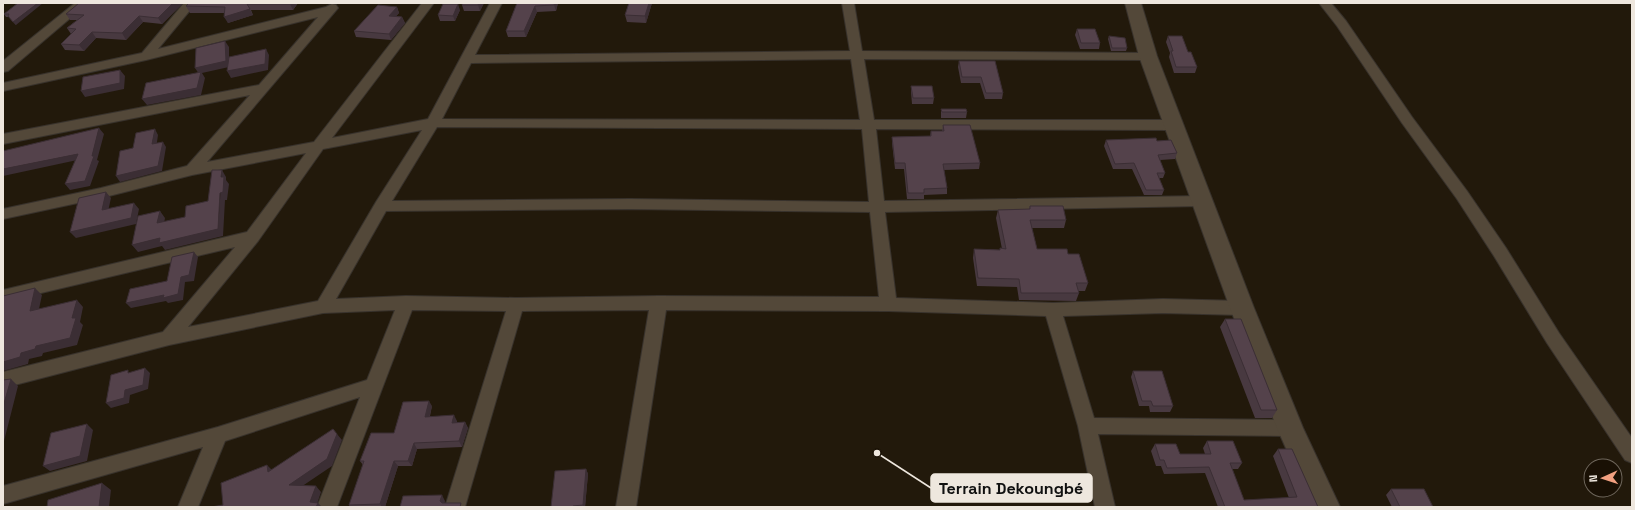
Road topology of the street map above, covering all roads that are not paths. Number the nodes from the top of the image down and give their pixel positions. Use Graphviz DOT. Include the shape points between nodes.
graph roads {
  1 [pos="82,3"];
  2 [pos="190,3"];
  3 [pos="428,3"];
  4 [pos="496,3"];
  5 [pos="848,3"];
  6 [pos="1133,3"];
  7 [pos="1325,3"];
  8 [pos="334,6"];
  9 [pos="146,56"];
  10 [pos="857,56"];
  11 [pos="1148,56"];
  12 [pos="466,59"];
  13 [pos="3,68"];
  14 [pos="3,87"];
  15 [pos="262,88"];
  16 [pos="433,123"];
  17 [pos="868,124"];
  18 [pos="1174,125"];
  19 [pos="3,139"];
  20 [pos="318,146"];
  21 [pos="192,170"];
  22 [pos="1201,201"];
  23 [pos="382,206"];
  24 [pos="876,207"];
  25 [pos="3,214"];
  26 [pos="252,236"];
  27 [pos="3,296"];
  28 [pos="406,303"];
  29 [pos="659,303"];
  30 [pos="888,304"];
  31 [pos="323,306"];
  32 [pos="516,306"];
  33 [pos="1242,308"];
  34 [pos="1053,310"];
  35 [pos="169,338"];
  36 [pos="3,380"];
  37 [pos="375,385"];
  38 [pos="1087,426"];
  39 [pos="1290,428"];
  40 [pos="218,435"];
  41 [pos="1632,454"];
  42 [pos="3,495"];
  43 [pos="188,507"];
  44 [pos="327,507"];
  45 [pos="455,507"];
  46 [pos="626,507"];
  47 [pos="1105,507"];
  48 [pos="1326,507"];
  1 -- 13 [label="street"];
  2 -- 9 [label="street"];
  3 -- 20 [label="street"];
  4 -- 12 [label="street"];
  5 -- 10 [label="street"];
  6 -- 11 [label="street"];
  7 -- 41 [label="street" via="1462,195 1553,338"];
  8 -- 9 [label="street"];
  8 -- 15 [label="street"];
  9 -- 14 [label="street"];
  10 -- 11 [label="street"];
  10 -- 12 [label="street"];
  10 -- 17 [label="street"];
  11 -- 18 [label="street"];
  12 -- 16 [label="street"];
  15 -- 19 [label="street"];
  15 -- 21 [label="street"];
  16 -- 17 [label="street"];
  16 -- 20 [label="street"];
  16 -- 23 [label="street"];
  17 -- 18 [label="street"];
  17 -- 24 [label="street"];
  18 -- 22 [label="street"];
  20 -- 21 [label="street"];
  20 -- 26 [label="street"];
  21 -- 25 [label="street"];
  22 -- 24 [label="street"];
  22 -- 33 [label="street"];
  23 -- 24 [label="street" via="630,204"];
  23 -- 31 [label="street"];
  24 -- 30 [label="street"];
  26 -- 27 [label="street"];
  26 -- 35 [label="street"];
  28 -- 31 [label="street"];
  28 -- 32 [label="street"];
  28 -- 37 [label="street"];
  29 -- 30 [label="street"];
  29 -- 32 [label="street"];
  29 -- 46 [label="street"];
  30 -- 34 [label="street"];
  31 -- 35 [label="street"];
  32 -- 45 [label="street"];
  33 -- 34 [label="street" via="1162,306"];
  33 -- 39 [label="street"];
  34 -- 38 [label="street"];
  35 -- 36 [label="street"];
  37 -- 40 [label="street"];
  37 -- 44 [label="street"];
  38 -- 39 [label="street"];
  38 -- 47 [label="street"];
  39 -- 48 [label="street"];
  40 -- 42 [label="street"];
  40 -- 43 [label="street"];
}
